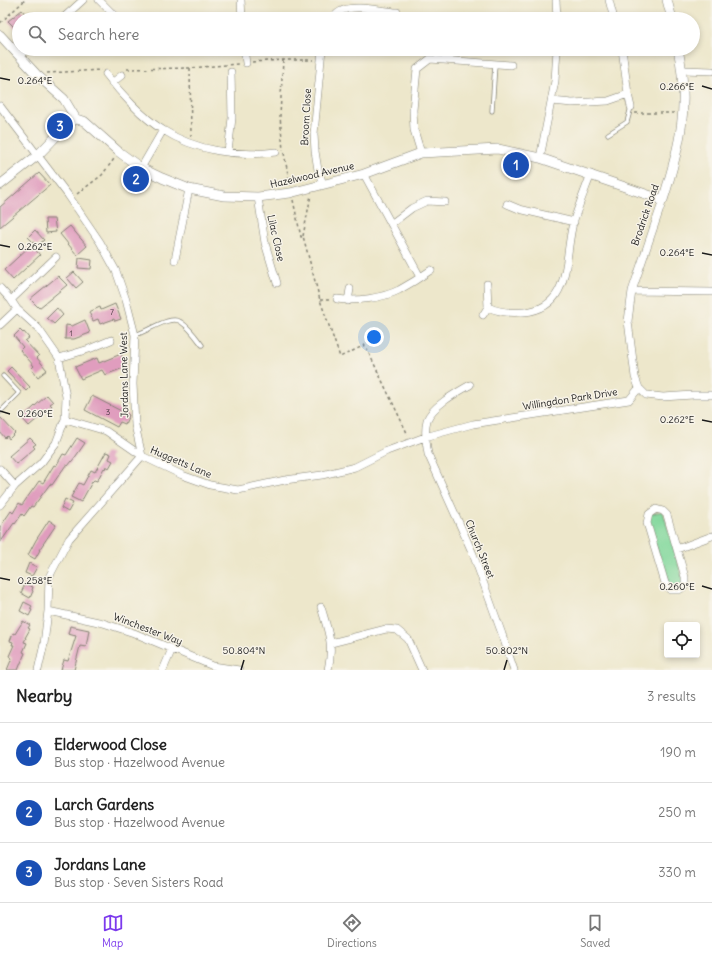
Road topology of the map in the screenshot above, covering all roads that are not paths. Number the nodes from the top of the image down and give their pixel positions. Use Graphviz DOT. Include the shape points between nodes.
graph roads {
  1 [pos="84,0"];
  2 [pos="99,0"];
  3 [pos="241,0"];
  4 [pos="556,0"];
  5 [pos="610,0"];
  6 [pos="667,0"];
  7 [pos="70,12"];
  8 [pos="111,12"];
  9 [pos="242,12"];
  10 [pos="340,12"];
  11 [pos="397,12"];
  12 [pos="557,12"];
  13 [pos="613,12"];
  14 [pos="670,12"];
  15 [pos="0,35"];
  16 [pos="12,48"];
  17 [pos="19,56"];
  18 [pos="245,56"];
  19 [pos="321,56"];
  20 [pos="557,56"];
  21 [pos="623,56"];
  22 [pos="679,56"];
  23 [pos="246,63"];
  24 [pos="495,64"];
  25 [pos="511,65"];
  26 [pos="682,70"];
  27 [pos="712,71"];
  28 [pos="105,72"];
  29 [pos="122,72"];
  30 [pos="232,72"];
  31 [pos="112,83"];
  32 [pos="628,94"];
  33 [pos="552,101"];
  34 [pos="0,106"];
  35 [pos="631,107"];
  36 [pos="492,111"];
  37 [pos="76,119"];
  38 [pos="163,130"];
  39 [pos="608,134"];
  40 [pos="228,152"];
  41 [pos="276,152"];
  42 [pos="421,153"];
  43 [pos="38,154"];
  44 [pos="540,158"];
  45 [pos="141,168"];
  46 [pos="364,174"];
  47 [pos="591,174"];
  48 [pos="323,184"];
  49 [pos="0,185"];
  50 [pos="189,189"];
  51 [pos="258,197"];
  52 [pos="663,200"];
  53 [pos="445,202"];
  54 [pos="507,204"];
  55 [pos="518,209"];
  56 [pos="515,216"];
  57 [pos="574,222"];
  58 [pos="391,224"];
  59 [pos="56,257"];
  60 [pos="175,260"];
  61 [pos="431,270"];
  62 [pos="420,277"];
  63 [pos="277,283"];
  64 [pos="487,284"];
  65 [pos="0,288"];
  66 [pos="350,289"];
  67 [pos="632,291"];
  68 [pos="712,292"];
  69 [pos="337,299"];
  70 [pos="11,300"];
  71 [pos="348,301"];
  72 [pos="488,307"];
  73 [pos="17,309"];
  74 [pos="483,315"];
  75 [pos="0,325"];
  76 [pos="135,335"];
  77 [pos="111,340"];
  78 [pos="202,345"];
  79 [pos="59,358"];
  80 [pos="3,376"];
  81 [pos="470,385"];
  82 [pos="639,388"];
  83 [pos="712,395"];
  84 [pos="0,412"];
  85 [pos="65,419"];
  86 [pos="425,436"];
  87 [pos="142,456"];
  88 [pos="0,469"];
  89 [pos="15,486"];
  90 [pos="0,505"];
  91 [pos="712,536"];
  92 [pos="677,549"];
  93 [pos="321,606"];
  94 [pos="48,611"];
  95 [pos="331,642"];
  96 [pos="172,650"];
  97 [pos="38,670"];
  98 [pos="163,670"];
  99 [pos="239,670"];
  100 [pos="328,670"];
  101 [pos="422,670"];
  102 [pos="514,670"];
  1 -- 7 [label="street"];
  2 -- 8 [label="street"];
  3 -- 9 [label="street"];
  4 -- 12 [label="street"];
  5 -- 13 [label="street"];
  6 -- 14 [label="street"];
  10 -- 11 [label="street" via="358,8"];
  15 -- 16 [label="street, Hazelwood Avenue"];
  17 -- 37 [label="street, Hazelwood Avenue" via="64,99"];
  18 -- 23 [label="street"];
  19 -- 48 [label="street, Broom Close" via="315,151"];
  20 -- 33 [label="street"];
  21 -- 32 [label="street"];
  22 -- 26 [label="street, Brodrick Road"];
  24 -- 25 [label="street"];
  24 -- 36 [label="lane"];
  24 -- 42 [label="street" via="430,60 417,69 413,110 414,130"];
  26 -- 27 [label="street"];
  26 -- 52 [label="street, Brodrick Road" via="682,128"];
  28 -- 31 [label="street"];
  29 -- 31 [label="street"];
  30 -- 40 [label="street" via="232,118"];
  31 -- 38 [label="street"];
  32 -- 33 [label="street" via="608,101"];
  32 -- 35 [label="street"];
  33 -- 44 [label="street"];
  34 -- 43 [label="street, Jordans Lane West"];
  35 -- 39 [label="lane" via="627,122"];
  37 -- 43 [label="street"];
  37 -- 45 [label="street, Hazelwood Avenue" via="84,121"];
  38 -- 40 [label="street" via="192,144"];
  38 -- 45 [label="street"];
  40 -- 41 [label="street"];
  42 -- 44 [label="street, Hazelwood Avenue" via="498,149"];
  42 -- 46 [label="street, Hazelwood Avenue"];
  43 -- 49 [label="street"];
  43 -- 76 [label="street, Jordans Lane West" via="71,199 116,271"];
  44 -- 47 [label="street, Hazelwood Avenue"];
  45 -- 50 [label="street, Hazelwood Avenue"];
  46 -- 48 [label="street, Hazelwood Avenue"];
  46 -- 58 [label="street"];
  47 -- 52 [label="street, Hazelwood Avenue"];
  47 -- 57 [label="street"];
  48 -- 51 [label="street, Hazelwood Avenue" via="291,193"];
  50 -- 51 [label="street, Hazelwood Avenue" via="224,196"];
  50 -- 60 [label="street"];
  51 -- 63 [label="street, Lilac Close" via="265,242"];
  52 -- 67 [label="street, Brodrick Road"];
  53 -- 58 [label="street" via="427,202 412,208"];
  54 -- 55 [label="street"];
  55 -- 56 [label="street"];
  55 -- 57 [label="street"];
  57 -- 72 [label="street" via="568,245 566,270 557,296 534,311 494,310"];
  58 -- 62 [label="street"];
  59 -- 70 [label="street"];
  61 -- 62 [label="street"];
  62 -- 71 [label="street" via="398,290"];
  64 -- 72 [label="street"];
  65 -- 70 [label="street"];
  66 -- 71 [label="street"];
  67 -- 68 [label="street"];
  67 -- 82 [label="street, Brodrick Road" via="628,321 635,376"];
  69 -- 71 [label="street"];
  70 -- 73 [label="street"];
  72 -- 74 [label="street"];
  73 -- 75 [label="street"];
  73 -- 79 [label="street" via="38,328"];
  76 -- 78 [label="lane" via="177,319"];
  76 -- 87 [label="street, Jordans Lane West" via="133,384 136,425"];
  77 -- 79 [label="street"];
  79 -- 85 [label="street" via="66,397"];
  80 -- 84 [label="lane" via="19,393"];
  81 -- 86 [label="street" via="438,407 428,419"];
  82 -- 83 [label="street" via="646,395"];
  82 -- 86 [label="street, Willingdon Park Drive" via="629,400 474,424"];
  85 -- 87 [label="street" via="106,431"];
  85 -- 89 [label="street" via="56,443 41,463"];
  86 -- 87 [label="street, Huggetts Lane" via="355,467 238,490 210,485"];
  86 -- 102 [label="street, Church Street" via="428,454 473,554"];
  87 -- 94 [label="street, Huggetts Lane" via="69,539 49,577"];
  88 -- 89 [label="street"];
  89 -- 90 [label="street"];
  91 -- 92 [label="street"];
  92 -- 92 [label="street" via="685,586 679,590 671,590 665,584 647,523 649,514 656,509 663,510 667,515"];
  93 -- 95 [label="street"];
  94 -- 96 [label="street, Winchester Way" via="103,623"];
  94 -- 97 [label="street, Huggetts Lane"];
  95 -- 100 [label="street"];
  95 -- 101 [label="street" via="386,629 397,630 408,639"];
  96 -- 98 [label="street"];
  96 -- 99 [label="street, Winchester Way" via="213,666"];
}
